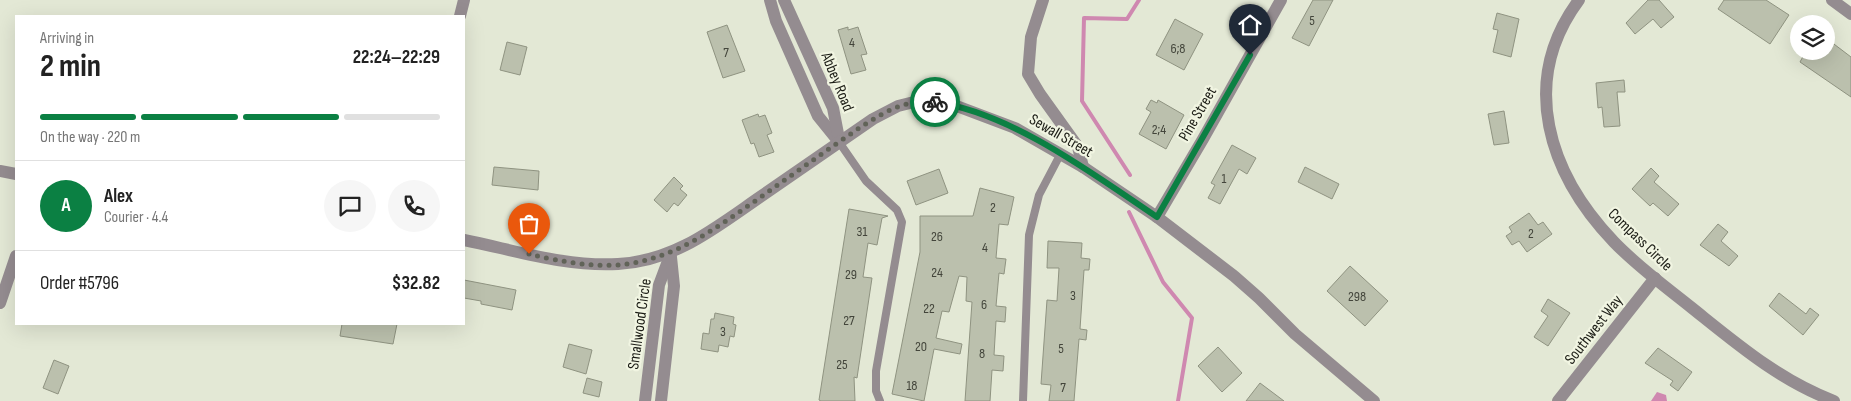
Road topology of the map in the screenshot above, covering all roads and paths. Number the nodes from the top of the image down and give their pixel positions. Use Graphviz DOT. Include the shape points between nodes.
graph roads {
  1 [pos="464,0"];
  2 [pos="770,0"];
  3 [pos="784,0"];
  4 [pos="1044,0"];
  5 [pos="1281,0"];
  6 [pos="1578,0"];
  7 [pos="1832,0"];
  8 [pos="1851,14"];
  9 [pos="460,15"];
  10 [pos="790,16"];
  11 [pos="776,21"];
  12 [pos="818,75"];
  13 [pos="803,82"];
  14 [pos="839,142"];
  15 [pos="1060,155"];
  16 [pos="1083,167"];
  17 [pos="0,171"];
  18 [pos="15,174"];
  19 [pos="1157,217"];
  20 [pos="465,240"];
  21 [pos="671,253"];
  22 [pos="15,259"];
  23 [pos="1655,278"];
  24 [pos="0,303"];
  25 [pos="645,401"];
  26 [pos="661,401"];
  27 [pos="880,401"];
  28 [pos="1023,401"];
  29 [pos="1374,401"];
  30 [pos="1558,401"];
  31 [pos="1834,401"];
  1 -- 9 [label="street"];
  2 -- 11 [label="street, Abbey Road"];
  3 -- 10 [label="street, Abbey Road"];
  4 -- 16 [label="street" via="1031,37 1028,74 1078,147"];
  5 -- 19 [label="street, Pine Street"];
  6 -- 23 [label="street, Compass Circle" via="1566,18 1550,56 1545,95 1550,135 1564,173 1585,208 1614,242"];
  7 -- 8 [label="street"];
  10 -- 11 [label="lane"];
  10 -- 12 [label="street, Abbey Road"];
  11 -- 13 [label="street, Abbey Road"];
  12 -- 13 [label="lane"];
  12 -- 14 [label="street, Abbey Road" via="833,108"];
  13 -- 14 [label="street, Abbey Road" via="818,116"];
  14 -- 15 [label="street, Sewall Street" via="898,106 931,102 954,105 1015,128"];
  14 -- 21 [label="street, Sewall Street" via="728,222"];
  14 -- 27 [label="lane" via="866,180 897,210 902,222 876,371 876,391"];
  15 -- 16 [label="street, Sewall Street"];
  15 -- 28 [label="lane" via="1040,195 1029,235"];
  16 -- 19 [label="street, Sewall Street"];
  17 -- 18 [label="street"];
  19 -- 29 [label="street, Sewall Street" via="1247,287 1295,334"];
  20 -- 21 [label="street, Sewall Street" via="544,258 586,263 638,262"];
  21 -- 25 [label="street, Smallwood Circle" via="660,285"];
  21 -- 26 [label="street, Smallwood Circle" via="674,286"];
  22 -- 24 [label="street"];
  23 -- 30 [label="street, Southwest Way"];
  23 -- 31 [label="street, Compass Circle" via="1762,363 1805,389"];
}
